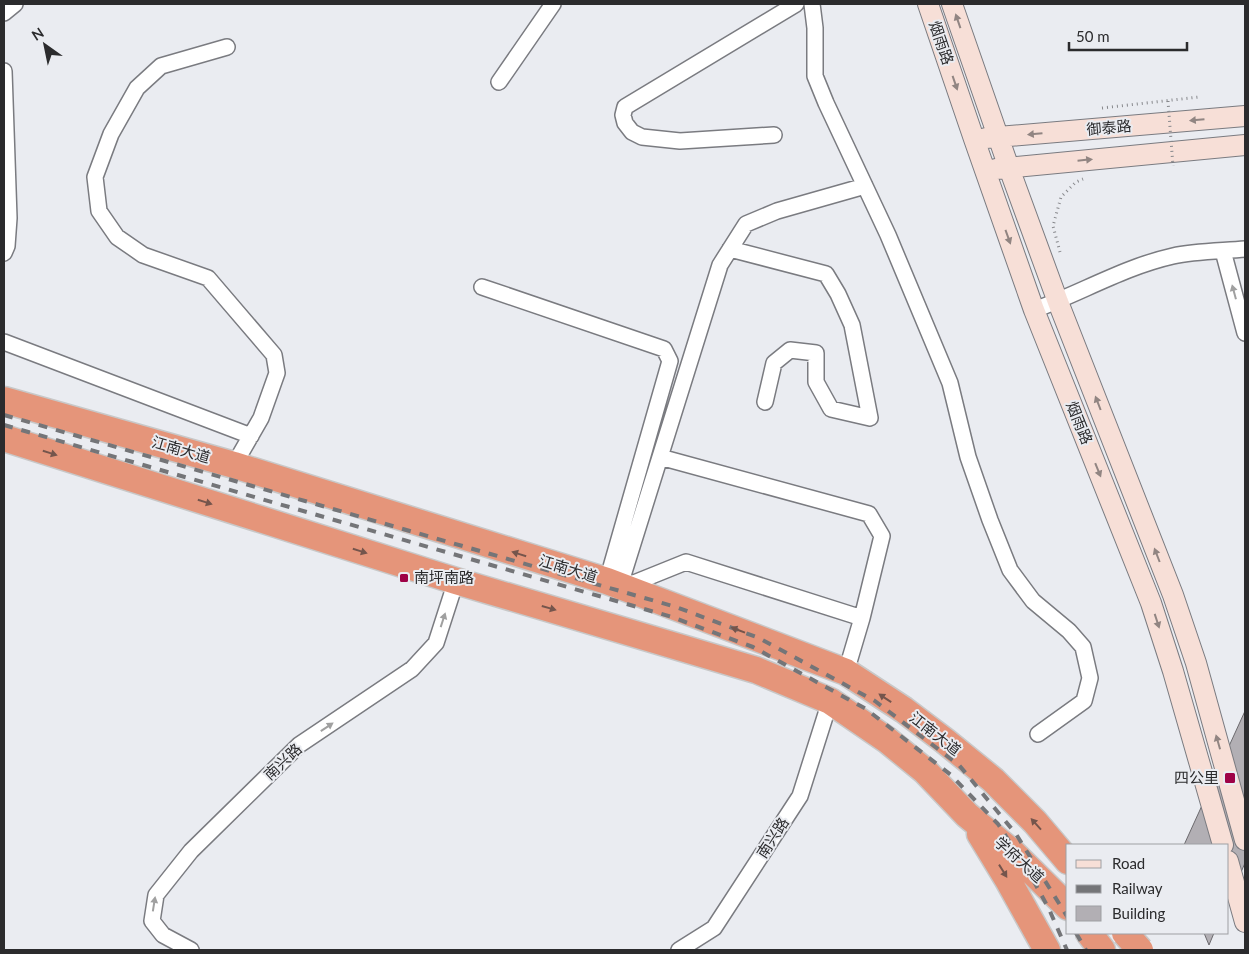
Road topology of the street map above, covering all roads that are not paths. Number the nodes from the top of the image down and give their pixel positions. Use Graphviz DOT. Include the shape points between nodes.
graph roads {
  1 [pos="14,4"];
  2 [pos="553,4"];
  3 [pos="796,4"];
  4 [pos="812,4"];
  5 [pos="928,4"];
  6 [pos="952,4"];
  7 [pos="4,14"];
  8 [pos="228,47"];
  9 [pos="4,71"];
  10 [pos="499,82"];
  11 [pos="1245,116"];
  12 [pos="774,135"];
  13 [pos="999,137"];
  14 [pos="974,139"];
  15 [pos="1245,145"];
  16 [pos="1009,168"];
  17 [pos="984,170"];
  18 [pos="865,186"];
  19 [pos="730,249"];
  20 [pos="1245,249"];
  21 [pos="1223,251"];
  22 [pos="4,253"];
  23 [pos="482,287"];
  24 [pos="1058,302"];
  25 [pos="1034,310"];
  26 [pos="1245,332"];
  27 [pos="4,342"];
  28 [pos="4,400"];
  29 [pos="765,402"];
  30 [pos="251,436"];
  31 [pos="4,438"];
  32 [pos="660,457"];
  33 [pos="234,465"];
  34 [pos="456,581"];
  35 [pos="617,584"];
  36 [pos="862,618"];
  37 [pos="846,672"];
  38 [pos="830,701"];
  39 [pos="1038,734"];
  40 [pos="967,815"];
  41 [pos="1245,840"];
  42 [pos="1223,844"];
  43 [pos="1066,860"];
  44 [pos="1229,865"];
  45 [pos="1066,904"];
  46 [pos="1245,922"];
  47 [pos="1090,934"];
  48 [pos="1121,934"];
  49 [pos="1126,934"];
  50 [pos="191,950"];
  51 [pos="679,950"];
  52 [pos="1048,950"];
  53 [pos="1102,950"];
  54 [pos="1129,950"];
  55 [pos="1140,950"];
  1 -- 7 [label="street"];
  2 -- 10 [label="street"];
  3 -- 12 [label="street" via="625,107 623,115 632,132 642,137 680,141"];
  4 -- 18 [label="street" via="815,76"];
  5 -- 14 [label="main road, 烟雨路, one-way"];
  13 -- 6 [label="main road, 烟雨路, one-way"];
  8 -- 30 [label="street" via="162,66 137,88 111,134 95,177 100,211 117,238 143,255 208,278 274,355 277,373"];
  9 -- 22 [label="street" via="9,218 8,246"];
  11 -- 13 [label="main road, 御泰路, one-way"];
  13 -- 14 [label="main road, 御泰路"];
  13 -- 16 [label="main road, 烟雨路"];
  14 -- 17 [label="main road, 烟雨路"];
  16 -- 15 [label="main road, 御泰路, one-way"];
  16 -- 17 [label="main road, 御泰路"];
  16 -- 24 [label="main road, 烟雨路"];
  17 -- 25 [label="main road, 烟雨路, one-way"];
  18 -- 19 [label="street" via="746,224"];
  18 -- 39 [label="street" via="950,383 968,457 1010,570 1033,601 1083,647 1090,678 1084,701"];
  19 -- 29 [label="street" via="826,274 852,325 870,418 831,408 816,382 816,353 790,350 774,363"];
  19 -- 32 [label="street" via="720,264"];
  20 -- 21 [label="street"];
  21 -- 24 [label="street" via="1174,255 1124,271"];
  26 -- 21 [label="street, one-way"];
  23 -- 35 [label="street" via="664,349 670,361"];
  24 -- 25 [label="street"];
  41 -- 24 [label="main road, 烟雨路, one-way" via="1196,664 1173,595"];
  25 -- 42 [label="main road, 烟雨路, one-way" via="1151,603"];
  27 -- 30 [label="street"];
  28 -- 33 [label="highway, 江南大道"];
  30 -- 33 [label="street"];
  31 -- 34 [label="highway, one-way"];
  32 -- 35 [label="street"];
  32 -- 36 [label="street" via="869,514 882,536"];
  35 -- 33 [label="highway, 江南大道, one-way"];
  34 -- 38 [label="highway, one-way" via="756,670"];
  50 -- 34 [label="street, 南兴路, one-way" via="163,935 152,920 156,895 191,851 299,745 412,669 436,643"];
  35 -- 36 [label="street" via="686,562"];
  37 -- 35 [label="highway, 江南大道, one-way"];
  36 -- 37 [label="street"];
  43 -- 37 [label="highway, 江南大道, one-way" via="1035,822 993,780 904,710"];
  38 -- 40 [label="highway" via="925,770"];
  38 -- 51 [label="street, 南兴路" via="800,796 714,928"];
  40 -- 45 [label="highway, 学府大道" via="1012,852"];
  40 -- 52 [label="highway, one-way"];
  44 -- 46 [label="main road"];
  47 -- 53 [label="highway"];
  48 -- 54 [label="highway"];
  49 -- 55 [label="highway, bridge"];
}
